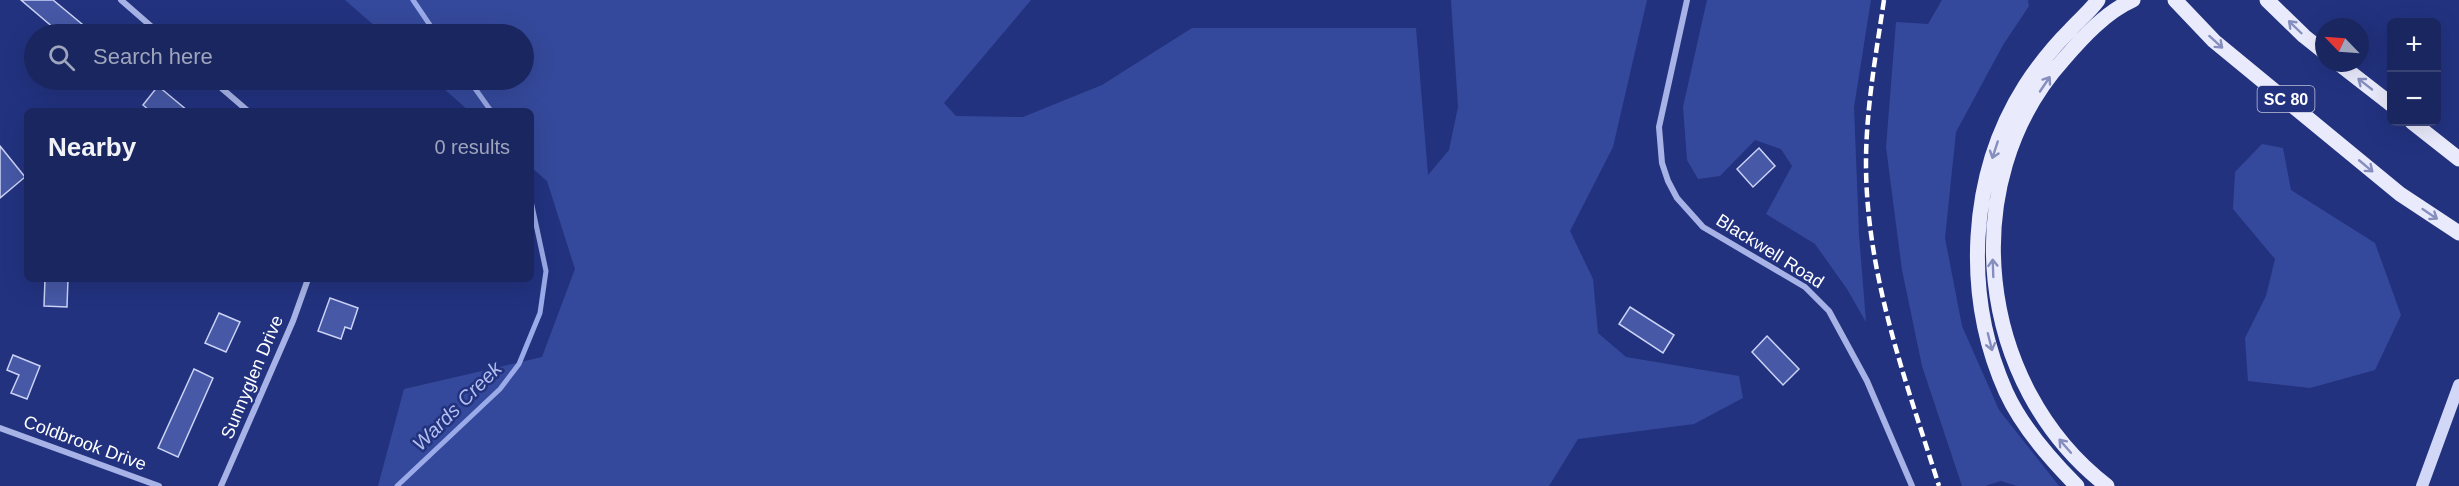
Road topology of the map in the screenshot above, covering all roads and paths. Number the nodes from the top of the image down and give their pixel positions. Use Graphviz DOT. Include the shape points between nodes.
graph roads {
  1 [pos="121,0"];
  2 [pos="1687,0"];
  3 [pos="2098,0"];
  4 [pos="2133,0"];
  5 [pos="2175,0"];
  6 [pos="2267,0"];
  7 [pos="149,24"];
  8 [pos="2315,45"];
  9 [pos="2349,72"];
  10 [pos="224,90"];
  11 [pos="2387,102"];
  12 [pos="245,108"];
  13 [pos="2417,126"];
  14 [pos="2459,159"];
  15 [pos="2459,233"];
  16 [pos="307,282"];
  17 [pos="2459,386"];
  18 [pos="0,428"];
  19 [pos="159,486"];
  20 [pos="221,486"];
  21 [pos="1912,486"];
  22 [pos="2077,486"];
  23 [pos="2108,486"];
  24 [pos="2422,486"];
  1 -- 7 [label="street"];
  2 -- 21 [label="street, Blackwell Road" via="1659,127 1660,154 1668,181 1683,206 1703,227 1805,286 1829,311 1867,381"];
  3 -- 22 [label="main road, one-way" via="2048,53 2010,112 1993,154 1978,229 1981,297 1995,363 2023,421"];
  23 -- 4 [label="main road, one-way" via="2083,465 2044,420 2022,379 1998,305 1993,248 2000,185 2026,113 2075,46"];
  5 -- 15 [label="main road, SC 80, one-way" via="2214,41 2400,194"];
  8 -- 6 [label="main road, one-way"];
  11 -- 9 [label="main road, one-way"];
  10 -- 12 [label="street"];
  13 -- 14 [label="main road"];
  16 -- 20 [label="street, Sunnyglen Drive"];
  17 -- 24 [label="main road"];
  18 -- 19 [label="street, Coldbrook Drive"];
}
